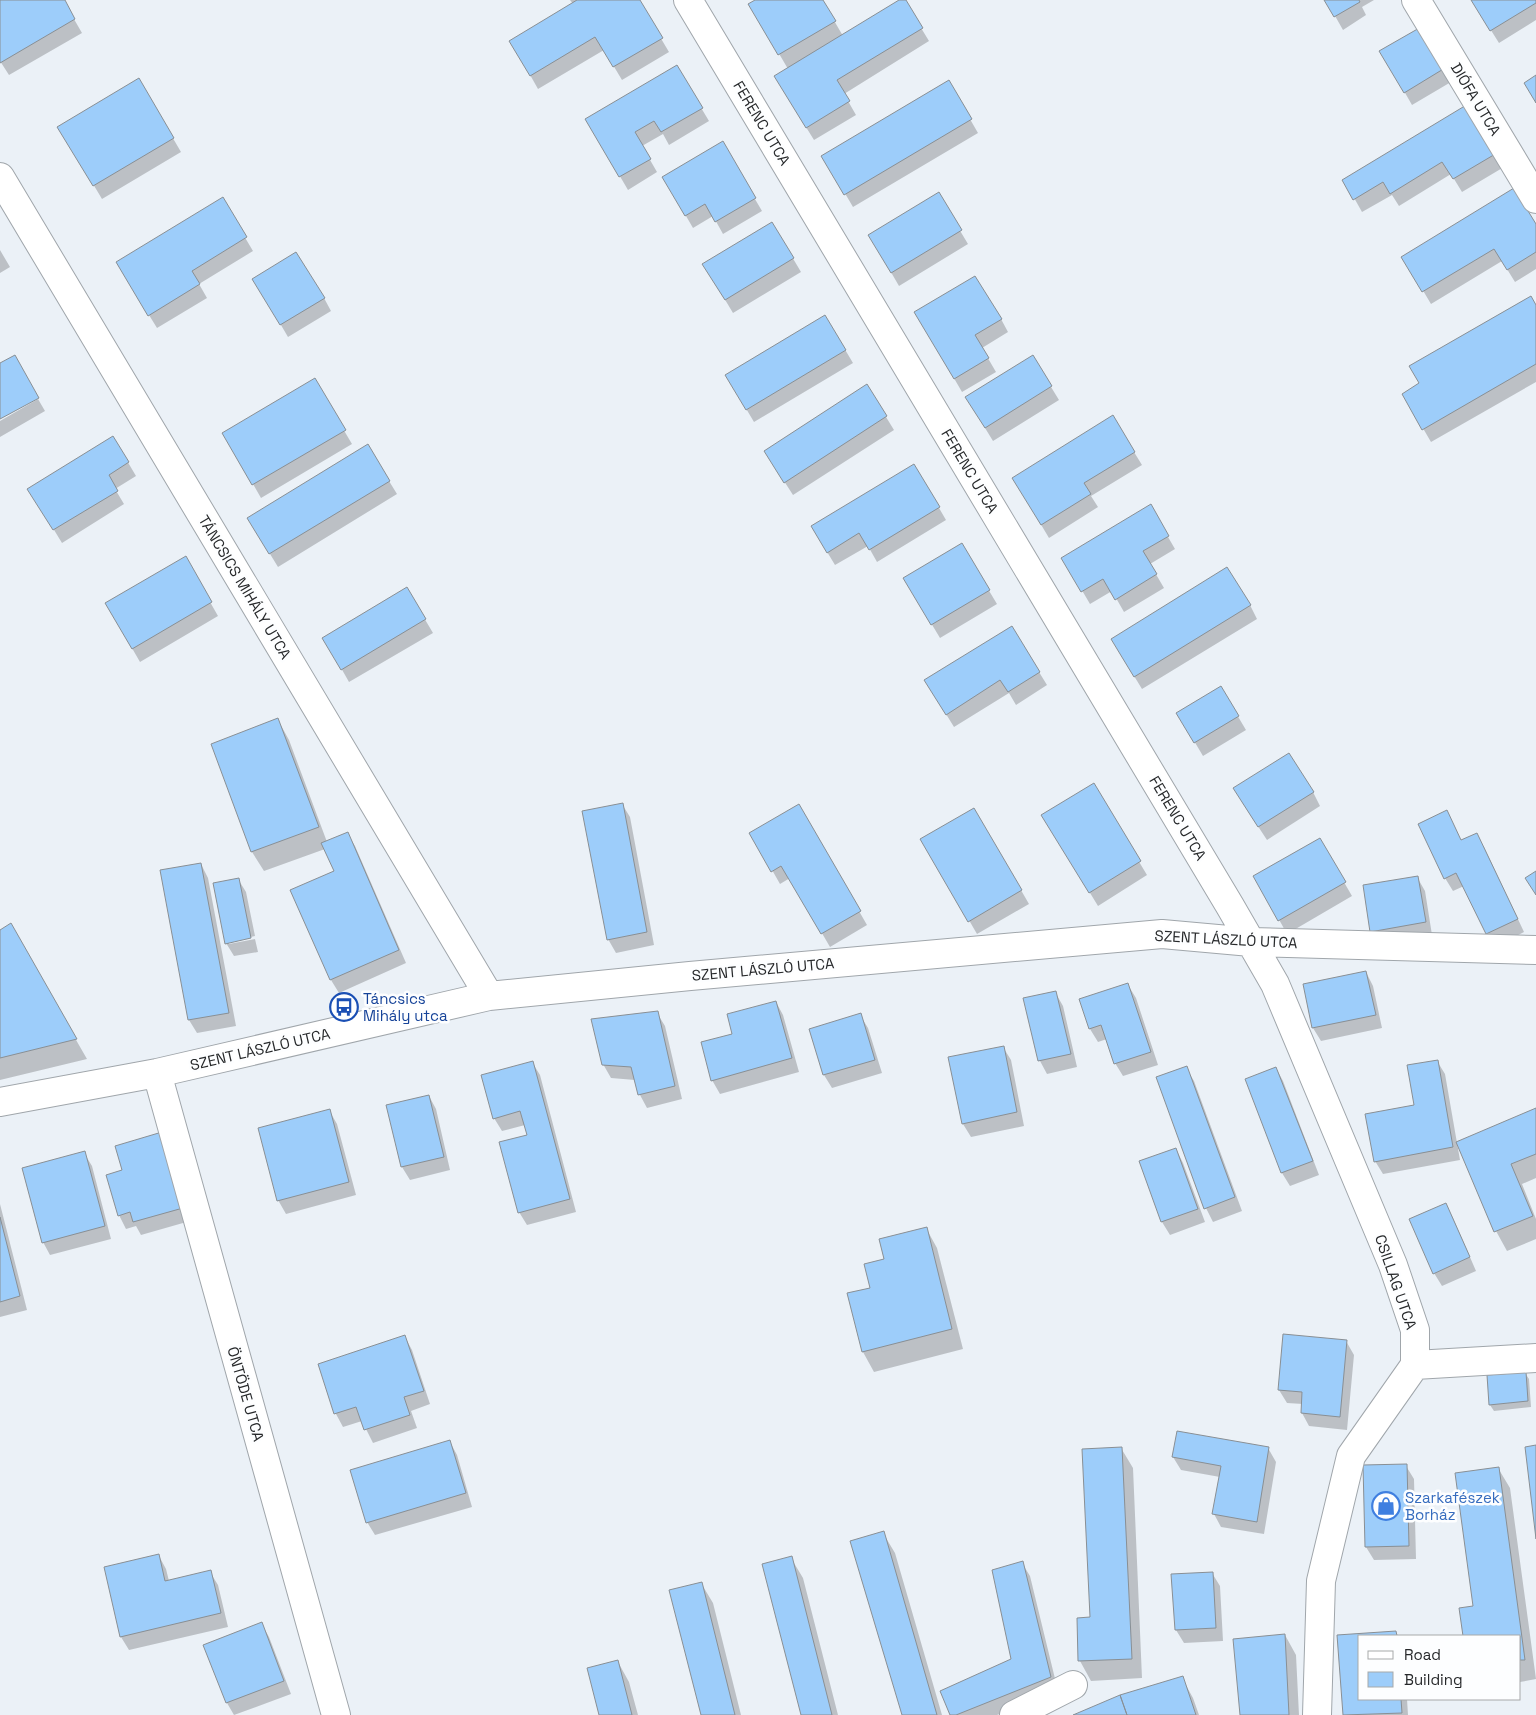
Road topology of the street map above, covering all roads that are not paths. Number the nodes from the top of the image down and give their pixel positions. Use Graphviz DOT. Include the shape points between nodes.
graph roads {
  1 [pos="688,0"];
  2 [pos="1416,0"];
  3 [pos="0,178"];
  4 [pos="1536,199"];
  5 [pos="1251,942"];
  6 [pos="1536,950"];
  7 [pos="490,996"];
  8 [pos="156,1073"];
  9 [pos="0,1102"];
  10 [pos="1536,1358"];
  11 [pos="1415,1365"];
  12 [pos="1073,1685"];
  13 [pos="336,1715"];
  14 [pos="1014,1715"];
  15 [pos="1317,1715"];
  1 -- 5 [label="street, FERENC UTCA"];
  2 -- 4 [label="street, DIÓFA UTCA"];
  3 -- 7 [label="street, TÁNCSICS MIHÁLY UTCA"];
  5 -- 6 [label="street, SZENT LÁSZLÓ UTCA"];
  5 -- 7 [label="street, SZENT LÁSZLÓ UTCA" via="1162,934"];
  5 -- 11 [label="street, CSILLAG UTCA" via="1275,984 1393,1265 1414,1330"];
  7 -- 8 [label="street, SZENT LÁSZLÓ UTCA"];
  8 -- 9 [label="street, SZENT LÁSZLÓ UTCA"];
  8 -- 13 [label="street, ÖNTÖDE UTCA"];
  10 -- 11 [label="street"];
  11 -- 15 [label="street" via="1351,1456 1321,1582"];
  12 -- 14 [label="street"];
}
